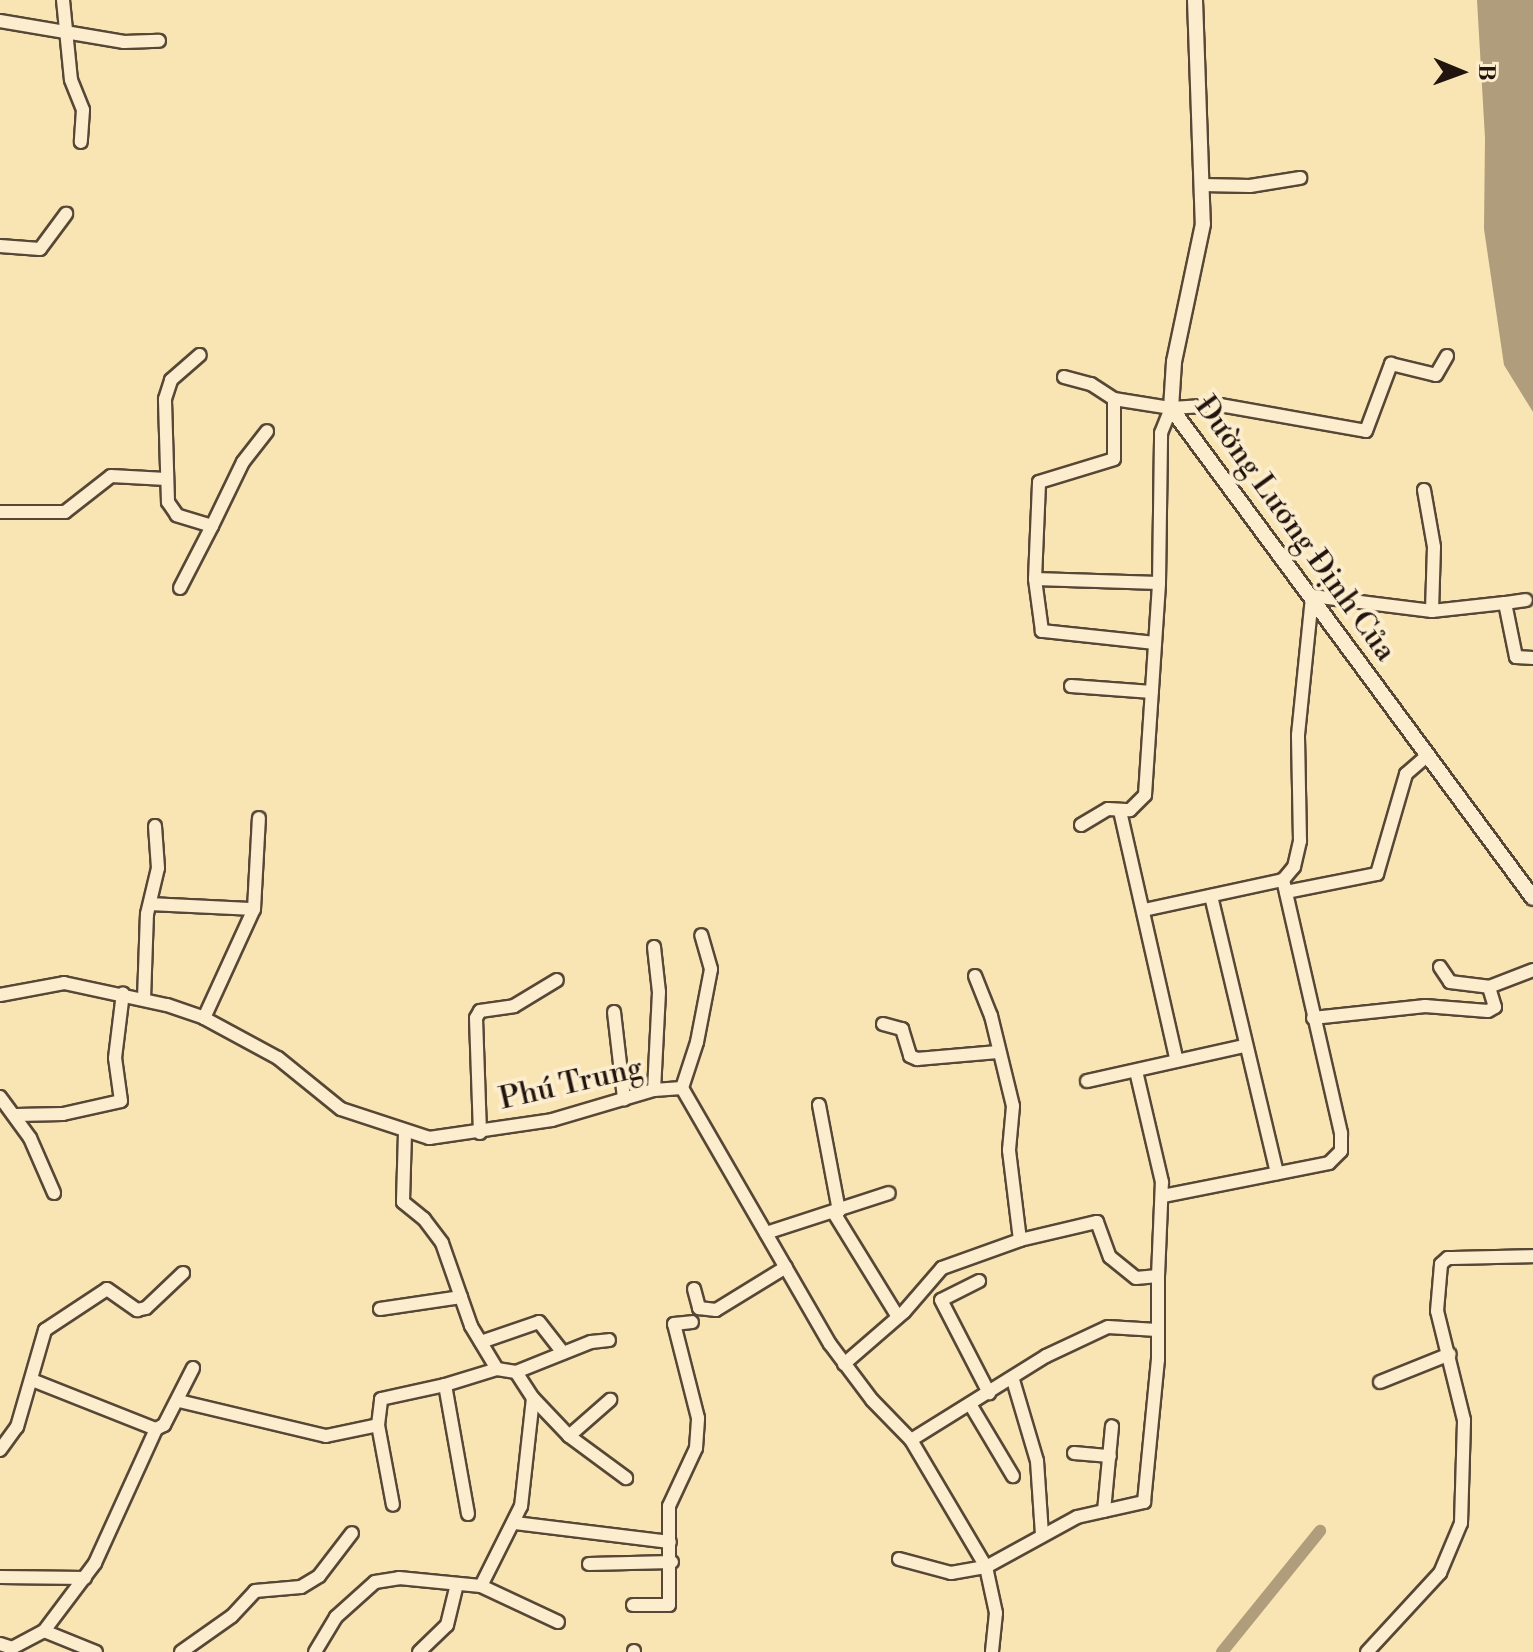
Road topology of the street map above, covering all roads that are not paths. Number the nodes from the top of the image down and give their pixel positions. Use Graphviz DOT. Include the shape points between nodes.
graph roads {
  1 [pos="63,0"];
  2 [pos="1195,0"];
  3 [pos="0,21"];
  4 [pos="67,30"];
  5 [pos="159,41"];
  6 [pos="81,142"];
  7 [pos="1300,178"];
  8 [pos="1203,185"];
  9 [pos="66,214"];
  10 [pos="0,246"];
  11 [pos="200,355"];
  12 [pos="1447,356"];
  13 [pos="1064,377"];
  14 [pos="1114,399"];
  15 [pos="1171,408"];
  16 [pos="267,431"];
  17 [pos="166,479"];
  18 [pos="1424,490"];
  19 [pos="0,512"];
  20 [pos="212,526"];
  21 [pos="1035,579"];
  22 [pos="1159,583"];
  23 [pos="180,588"];
  24 [pos="1312,596"];
  25 [pos="1526,600"];
  26 [pos="1505,603"];
  27 [pos="1432,611"];
  28 [pos="1155,643"];
  29 [pos="1533,658"];
  30 [pos="1071,686"];
  31 [pos="1152,692"];
  32 [pos="1428,755"];
  33 [pos="1120,811"];
  34 [pos="259,818"];
  35 [pos="1081,825"];
  36 [pos="155,826"];
  37 [pos="1285,886"];
  38 [pos="1211,896"];
  39 [pos="1533,898"];
  40 [pos="150,904"];
  41 [pos="254,909"];
  42 [pos="1144,910"];
  43 [pos="701,935"];
  44 [pos="654,947"];
  45 [pos="1440,967"];
  46 [pos="1533,970"];
  47 [pos="975,976"];
  48 [pos="557,980"];
  49 [pos="1489,987"];
  50 [pos="123,993"];
  51 [pos="0,995"];
  52 [pos="144,999"];
  53 [pos="614,1012"];
  54 [pos="204,1018"];
  55 [pos="1314,1018"];
  56 [pos="883,1024"];
  57 [pos="1243,1046"];
  58 [pos="998,1052"];
  59 [pos="1177,1061"];
  60 [pos="1136,1071"];
  61 [pos="1087,1081"];
  62 [pos="682,1088"];
  63 [pos="654,1090"];
  64 [pos="0,1097"];
  65 [pos="624,1099"];
  66 [pos="819,1105"];
  67 [pos="16,1115"];
  68 [pos="405,1133"];
  69 [pos="480,1133"];
  70 [pos="1277,1173"];
  71 [pos="54,1193"];
  72 [pos="889,1193"];
  73 [pos="1163,1196"];
  74 [pos="836,1212"];
  75 [pos="766,1233"];
  76 [pos="1020,1240"];
  77 [pos="1533,1256"];
  78 [pos="786,1267"];
  79 [pos="183,1273"];
  80 [pos="1158,1276"];
  81 [pos="979,1281"];
  82 [pos="694,1289"];
  83 [pos="461,1297"];
  84 [pos="380,1309"];
  85 [pos="898,1317"];
  86 [pos="692,1322"];
  87 [pos="1157,1330"];
  88 [pos="609,1340"];
  89 [pos="481,1342"];
  90 [pos="563,1353"];
  91 [pos="1450,1354"];
  92 [pos="844,1364"];
  93 [pos="193,1368"];
  94 [pos="497,1369"];
  95 [pos="516,1372"];
  96 [pos="32,1380"];
  97 [pos="1013,1380"];
  98 [pos="1380,1382"];
  99 [pos="445,1385"];
  100 [pos="989,1393"];
  101 [pos="533,1398"];
  102 [pos="610,1400"];
  103 [pos="179,1401"];
  104 [pos="970,1404"];
  105 [pos="378,1425"];
  106 [pos="1112,1426"];
  107 [pos="156,1429"];
  108 [pos="569,1436"];
  109 [pos="911,1440"];
  110 [pos="0,1450"];
  111 [pos="1074,1453"];
  112 [pos="1110,1456"];
  113 [pos="1013,1476"];
  114 [pos="626,1478"];
  115 [pos="393,1505"];
  116 [pos="1104,1511"];
  117 [pos="468,1514"];
  118 [pos="515,1523"];
  119 [pos="352,1533"];
  120 [pos="1042,1534"];
  121 [pos="670,1542"];
  122 [pos="899,1559"];
  123 [pos="672,1562"];
  124 [pos="589,1564"];
  125 [pos="986,1567"];
  126 [pos="0,1577"];
  127 [pos="85,1578"];
  128 [pos="457,1584"];
  129 [pos="481,1586"];
  130 [pos="633,1605"];
  131 [pos="558,1622"];
  132 [pos="44,1631"];
  133 [pos="0,1644"];
  134 [pos="96,1652"];
  135 [pos="181,1652"];
  136 [pos="315,1652"];
  137 [pos="419,1652"];
  138 [pos="992,1652"];
  139 [pos="1367,1652"];
  1 -- 4 [label="street"];
  2 -- 8 [label="street, Đường Lương Định Của"];
  3 -- 4 [label="street"];
  4 -- 5 [label="street" via="124,42"];
  4 -- 6 [label="street" via="71,80 83,110"];
  7 -- 8 [label="street" via="1250,186"];
  8 -- 15 [label="street, Đường Lương Định Của" via="1199,253 1174,362"];
  9 -- 10 [label="street" via="40,249"];
  11 -- 17 [label="street" via="166,387"];
  12 -- 15 [label="street" via="1436,375 1391,364 1366,431 1220,405"];
  13 -- 14 [label="street" via="1091,384"];
  14 -- 15 [label="street"];
  14 -- 21 [label="street" via="1114,459 1039,482"];
  15 -- 22 [label="street" via="1161,433"];
  15 -- 24 [label="street, Đường Lương Định Của"];
  16 -- 20 [label="street" via="243,462"];
  17 -- 19 [label="street" via="111,476 65,512"];
  17 -- 20 [label="street" via="170,509"];
  18 -- 27 [label="street" via="1434,547"];
  20 -- 23 [label="street"];
  21 -- 22 [label="street"];
  21 -- 28 [label="street" via="1042,631 1112,643"];
  22 -- 28 [label="street"];
  24 -- 27 [label="street"];
  24 -- 32 [label="street, Đường Lương Định Của"];
  24 -- 37 [label="street" via="1298,735 1300,841"];
  25 -- 26 [label="street"];
  26 -- 27 [label="street"];
  26 -- 29 [label="street" via="1516,657"];
  28 -- 31 [label="street"];
  30 -- 31 [label="street"];
  31 -- 33 [label="street" via="1145,795 1130,810"];
  32 -- 37 [label="street" via="1406,774 1377,874"];
  32 -- 39 [label="street, Đường Lương Định Của"];
  33 -- 35 [label="street" via="1097,812"];
  33 -- 42 [label="street"];
  34 -- 41 [label="street"];
  36 -- 40 [label="street" via="158,868"];
  37 -- 38 [label="street"];
  37 -- 55 [label="street"];
  38 -- 42 [label="street"];
  38 -- 57 [label="street"];
  40 -- 41 [label="street"];
  40 -- 52 [label="street"];
  41 -- 54 [label="street"];
  42 -- 59 [label="street"];
  43 -- 62 [label="street" via="711,969"];
  44 -- 63 [label="street" via="659,992"];
  45 -- 49 [label="street" via="1450,982"];
  46 -- 49 [label="street"];
  47 -- 58 [label="street"];
  48 -- 69 [label="street" via="514,1006 480,1011 476,1018"];
  49 -- 55 [label="street" via="1495,1007 1488,1011 1425,1006"];
  50 -- 51 [label="street, Phú Trung" via="64,983"];
  50 -- 52 [label="street, Phú Trung"];
  50 -- 67 [label="street" via="115,1058 121,1101 63,1114"];
  52 -- 54 [label="street, Phú Trung"];
  53 -- 65 [label="street"];
  54 -- 68 [label="street, Phú Trung" via="278,1058 341,1109"];
  55 -- 70 [label="street" via="1341,1151 1329,1163"];
  56 -- 58 [label="street" via="902,1029 910,1056 917,1059"];
  57 -- 59 [label="street"];
  57 -- 70 [label="street"];
  58 -- 76 [label="street" via="1013,1106 1009,1150"];
  59 -- 60 [label="street"];
  60 -- 61 [label="street"];
  60 -- 73 [label="street"];
  62 -- 63 [label="street, Phú Trung"];
  62 -- 75 [label="street, Phú Trung"];
  63 -- 65 [label="street, Phú Trung"];
  64 -- 67 [label="street"];
  65 -- 69 [label="street, Phú Trung"];
  66 -- 74 [label="street"];
  67 -- 71 [label="street"];
  68 -- 69 [label="street, Phú Trung" via="445,1138"];
  68 -- 83 [label="street" via="403,1202 442,1243"];
  70 -- 73 [label="street"];
  72 -- 74 [label="street"];
  73 -- 80 [label="street"];
  74 -- 75 [label="street"];
  74 -- 85 [label="street"];
  75 -- 78 [label="street, Phú Trung"];
  76 -- 80 [label="street" via="1097,1222 1110,1257 1136,1278"];
  76 -- 85 [label="street" via="942,1268"];
  77 -- 91 [label="street" via="1457,1257 1441,1264 1435,1295"];
  78 -- 82 [label="street" via="716,1310 699,1308"];
  78 -- 92 [label="street, Phú Trung"];
  79 -- 96 [label="street" via="146,1308 137,1310 107,1289 63,1316 40,1339"];
  80 -- 87 [label="street"];
  81 -- 100 [label="street" via="941,1300"];
  83 -- 84 [label="street"];
  83 -- 89 [label="street"];
  85 -- 92 [label="street"];
  86 -- 121 [label="street" via="674,1324 698,1418 696,1448 671,1497"];
  87 -- 97 [label="street" via="1108,1327 1046,1356"];
  87 -- 116 [label="street" via="1144,1502"];
  88 -- 90 [label="street"];
  89 -- 90 [label="street" via="539,1322"];
  89 -- 94 [label="street"];
  90 -- 95 [label="street"];
  91 -- 98 [label="street"];
  91 -- 139 [label="street" via="1465,1435 1461,1523 1440,1573"];
  92 -- 109 [label="street, Phú Trung"];
  93 -- 103 [label="street"];
  94 -- 95 [label="street"];
  94 -- 99 [label="street"];
  95 -- 101 [label="street"];
  96 -- 107 [label="street"];
  96 -- 110 [label="street" via="11,1441"];
  97 -- 100 [label="street"];
  97 -- 120 [label="street" via="1037,1461"];
  99 -- 105 [label="street" via="381,1399"];
  99 -- 117 [label="street"];
  100 -- 104 [label="street"];
  101 -- 108 [label="street"];
  101 -- 118 [label="street" via="524,1491"];
  102 -- 108 [label="street"];
  103 -- 105 [label="street" via="308,1435 344,1435"];
  103 -- 107 [label="street"];
  104 -- 109 [label="street"];
  104 -- 113 [label="street"];
  105 -- 115 [label="street"];
  106 -- 112 [label="street"];
  107 -- 127 [label="street"];
  108 -- 114 [label="street"];
  109 -- 125 [label="street, Phú Trung"];
  111 -- 112 [label="street"];
  112 -- 116 [label="street"];
  116 -- 120 [label="street"];
  118 -- 121 [label="street"];
  118 -- 129 [label="street"];
  119 -- 135 [label="street" via="319,1576 301,1587 255,1591 232,1616"];
  120 -- 125 [label="street"];
  121 -- 123 [label="street"];
  122 -- 125 [label="street" via="951,1573"];
  123 -- 124 [label="street"];
  123 -- 130 [label="street" via="669,1605"];
  125 -- 138 [label="street, Phú Trung" via="996,1613"];
  126 -- 127 [label="street"];
  127 -- 132 [label="street"];
  128 -- 129 [label="street"];
  128 -- 136 [label="street" via="399,1578 375,1582 336,1617"];
  128 -- 137 [label="street" via="447,1625"];
  129 -- 131 [label="street"];
  132 -- 133 [label="street" via="12,1648"];
  132 -- 134 [label="street"];
}
